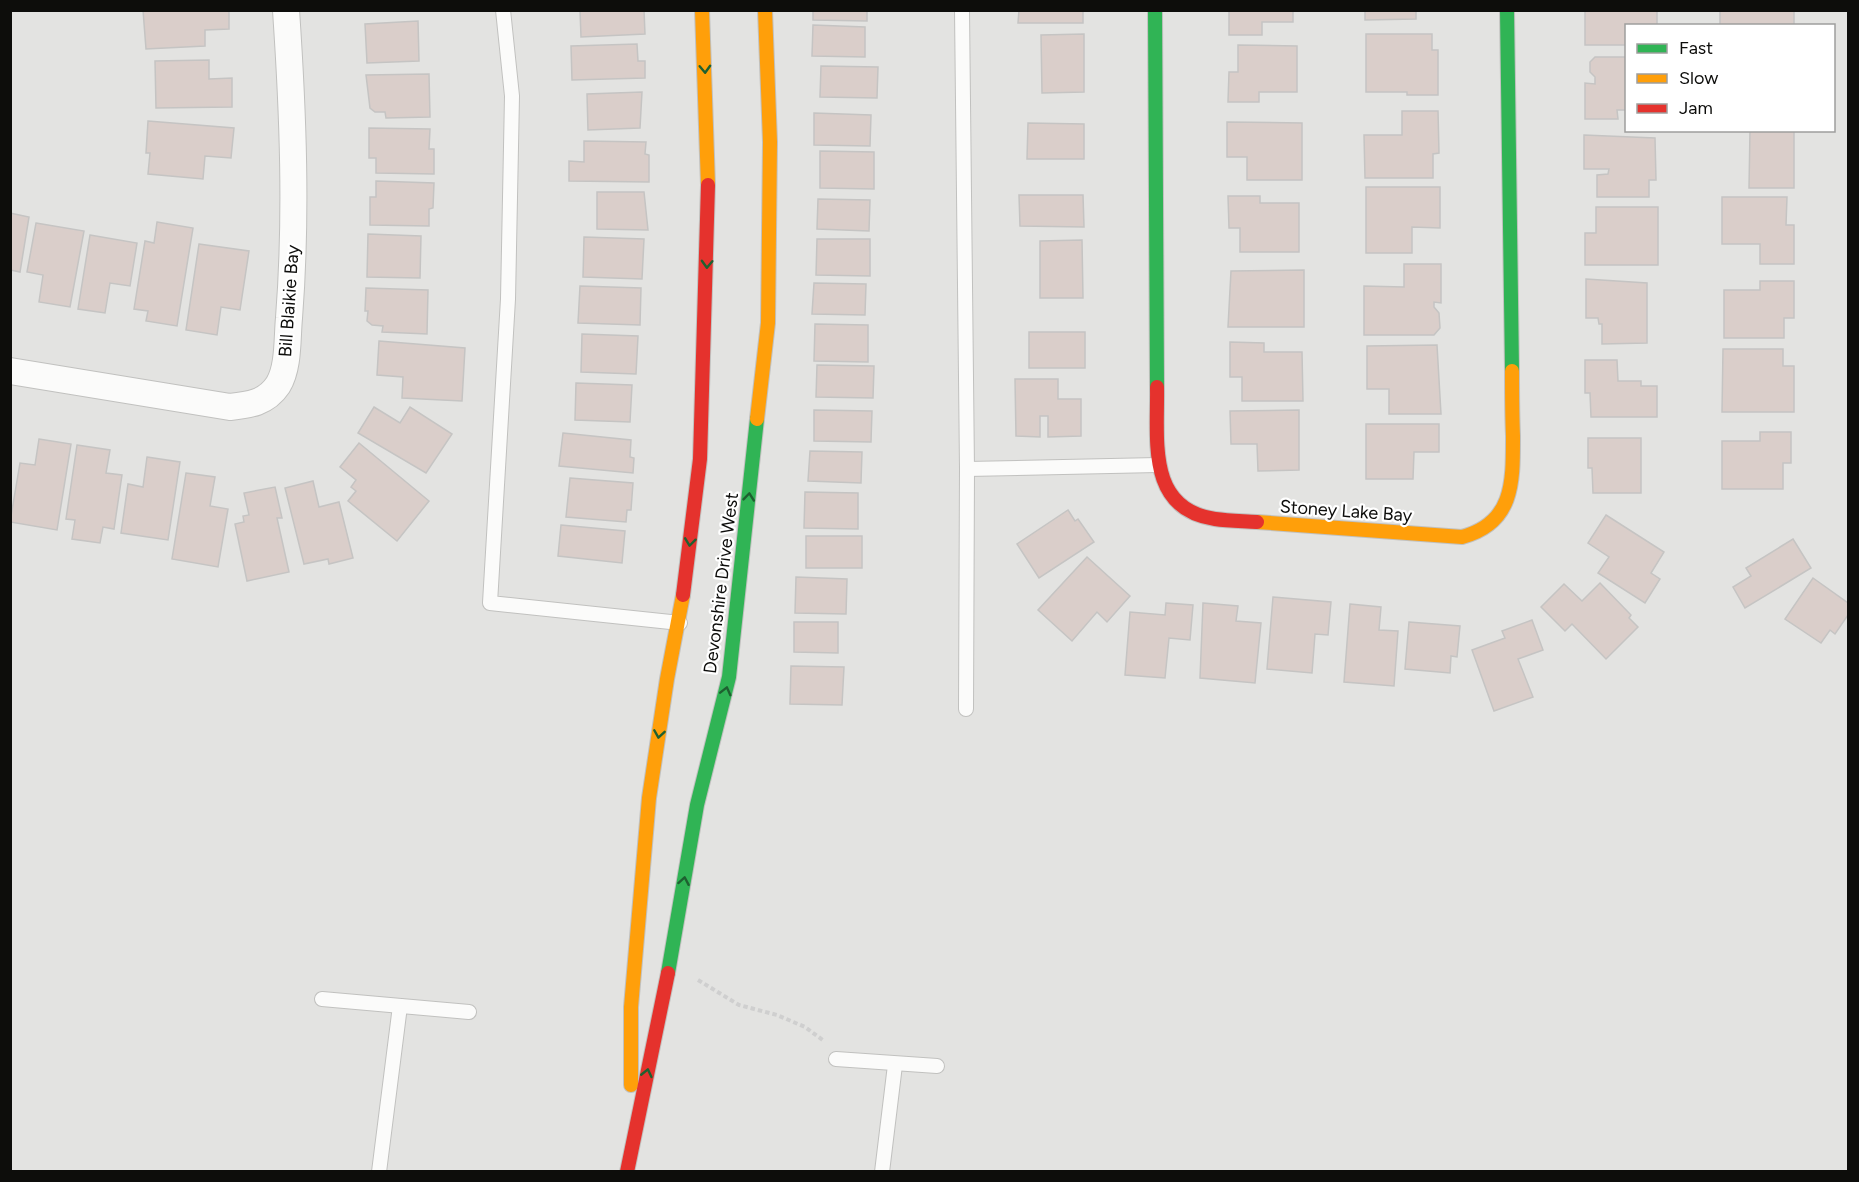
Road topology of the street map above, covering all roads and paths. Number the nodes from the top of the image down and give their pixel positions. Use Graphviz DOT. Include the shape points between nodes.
graph roads {
  1 [pos="286,10"];
  2 [pos="503,10"];
  3 [pos="702,10"];
  4 [pos="765,10"];
  5 [pos="962,10"];
  6 [pos="1155,10"];
  7 [pos="1507,10"];
  8 [pos="10,371"];
  9 [pos="1158,465"];
  10 [pos="967,469"];
  11 [pos="680,623"];
  12 [pos="966,709"];
  13 [pos="698,980"];
  14 [pos="322,999"];
  15 [pos="400,1006"];
  16 [pos="469,1012"];
  17 [pos="836,1059"];
  18 [pos="895,1065"];
  19 [pos="937,1066"];
  20 [pos="630,1150"];
  21 [pos="379,1172"];
  22 [pos="627,1172"];
  23 [pos="882,1172"];
  1 -- 8 [label="street, Bill Blaikie Bay" via="293,118 294,250 286,361 278,385 257,404 230,407"];
  2 -- 11 [label="lane" via="512,96 508,299 490,603"];
  3 -- 11 [label="street, Devonshire Drive West, one-way" via="709,205 701,436"];
  20 -- 4 [label="street, Devonshire Drive West, one-way" via="662,1009 697,805 729,677 768,323 770,142"];
  5 -- 10 [label="lane"];
  6 -- 9 [label="street, Stoney Lake Bay"];
  7 -- 9 [label="street, Stoney Lake Bay" via="1513,473 1509,496 1491,525 1479,534 1462,537 1214,519 1179,508 1167,491"];
  9 -- 10 [label="lane"];
  10 -- 12 [label="lane"];
  11 -- 20 [label="street, Devonshire Drive West, one-way" via="667,679 649,798 631,1007"];
  13 -- 17 [label="path" via="739,1005 806,1027 829,1045"];
  14 -- 15 [label="lane"];
  15 -- 16 [label="lane"];
  15 -- 21 [label="lane"];
  17 -- 18 [label="lane"];
  18 -- 19 [label="lane"];
  18 -- 23 [label="lane"];
  20 -- 22 [label="street, Devonshire Drive West"];
}
